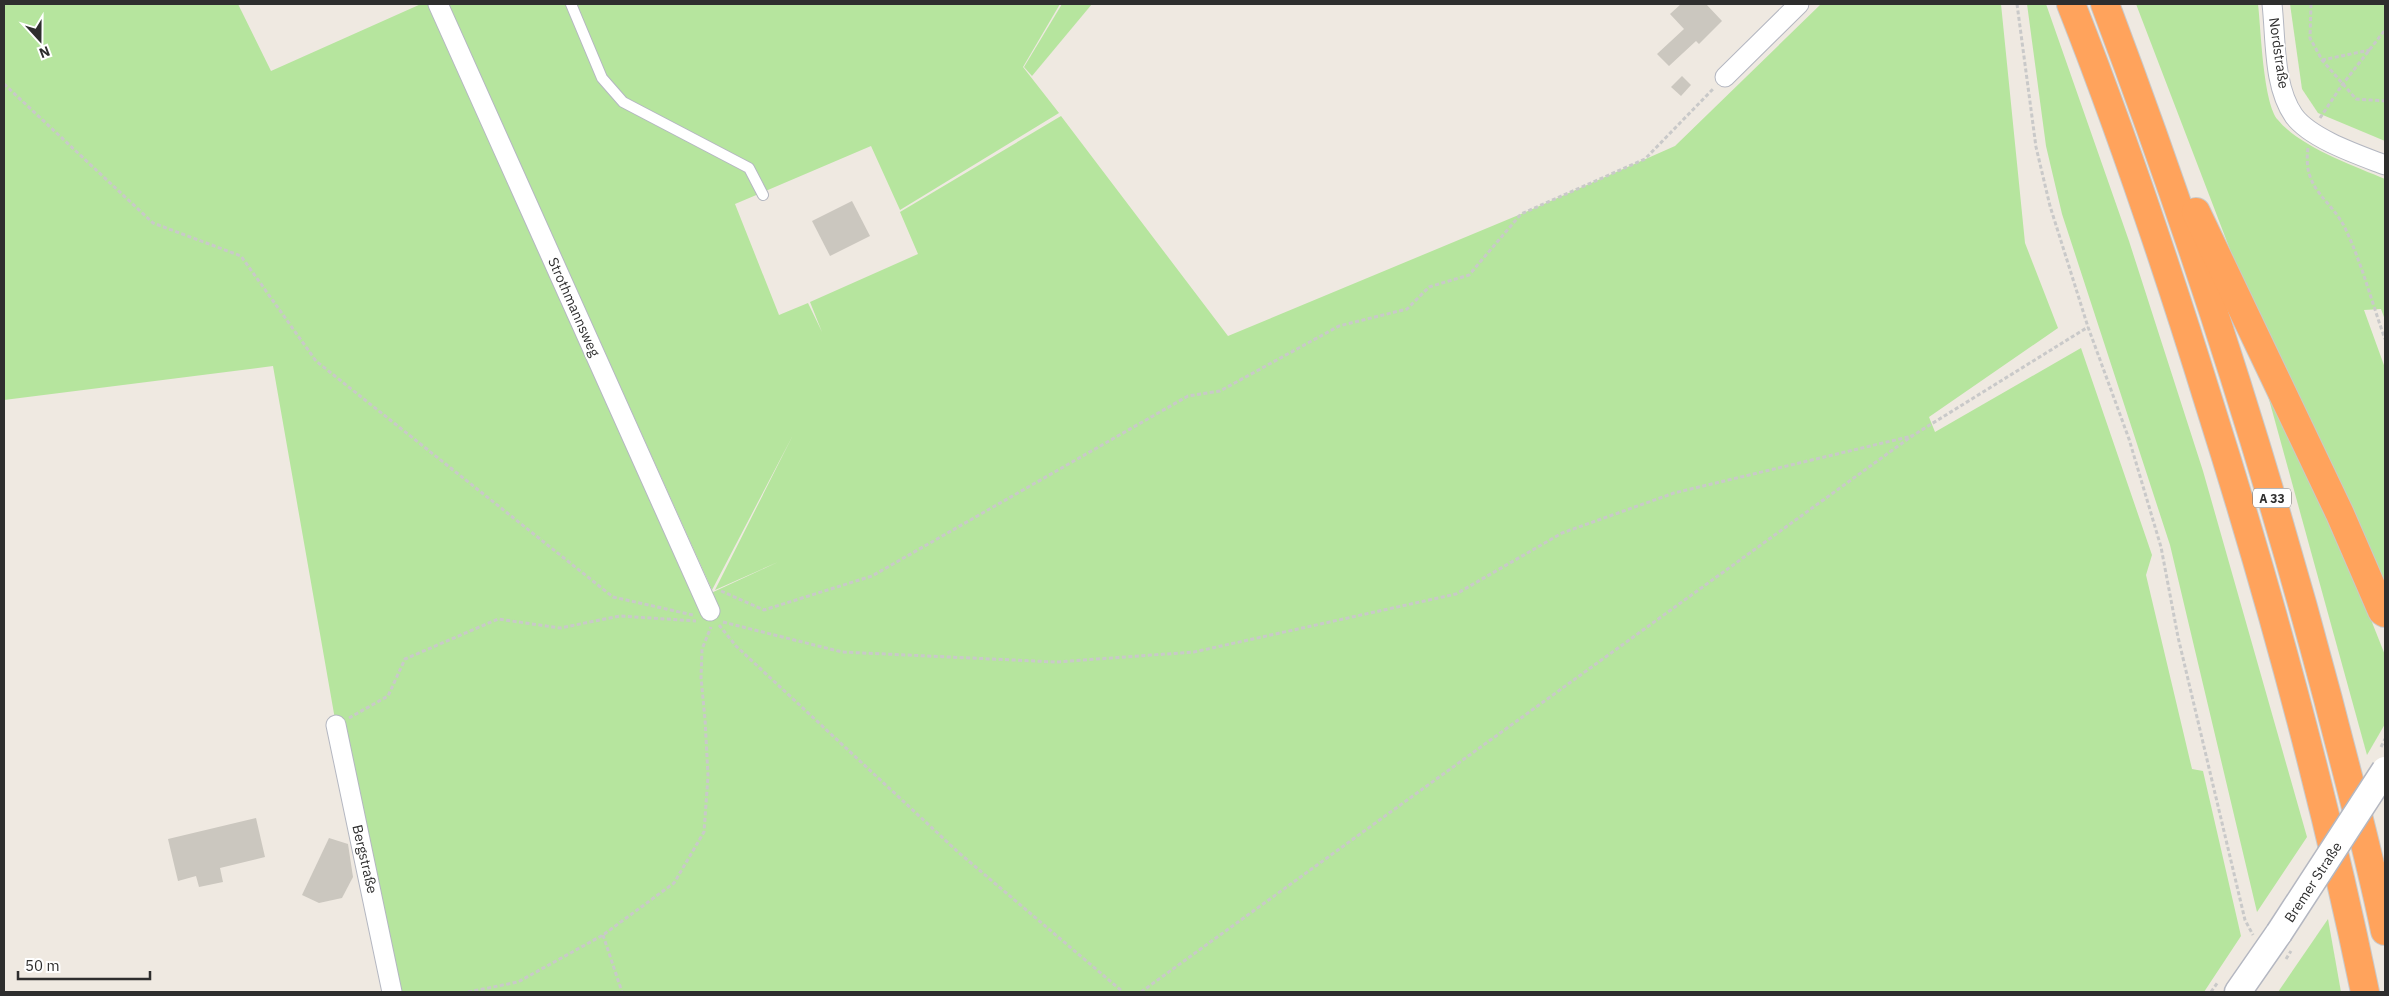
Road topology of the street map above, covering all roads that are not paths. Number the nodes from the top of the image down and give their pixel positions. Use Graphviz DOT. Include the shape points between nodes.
graph roads {
  1 [pos="438,4"];
  2 [pos="571,4"];
  3 [pos="1799,4"];
  4 [pos="2071,4"];
  5 [pos="2105,4"];
  6 [pos="2272,4"];
  7 [pos="2131,73"];
  8 [pos="1725,77"];
  9 [pos="2385,165"];
  10 [pos="763,195"];
  11 [pos="2384,615"];
  12 [pos="706,617"];
  13 [pos="336,725"];
  14 [pos="2383,758"];
  15 [pos="2385,931"];
  16 [pos="392,992"];
  17 [pos="2238,992"];
  18 [pos="2365,992"];
  1 -- 12 [label="street, Strothmannsweg"];
  2 -- 10 [label="lane" via="602,78 623,102 749,168"];
  3 -- 8 [label="street"];
  4 -- 18 [label="highway, A 33" via="2162,253 2241,504 2278,631 2344,890"];
  5 -- 7 [label="highway, A 33"];
  6 -- 9 [label="street, Nordstraße" via="2280,78 2295,117 2311,131"];
  7 -- 11 [label="highway" via="2340,514"];
  7 -- 15 [label="highway, A 33" via="2191,241 2271,492 2366,842"];
  13 -- 16 [label="street, Bergstraße"];
  14 -- 17 [label="main road, Bremer Straße, bridge" via="2273,942"];
}
